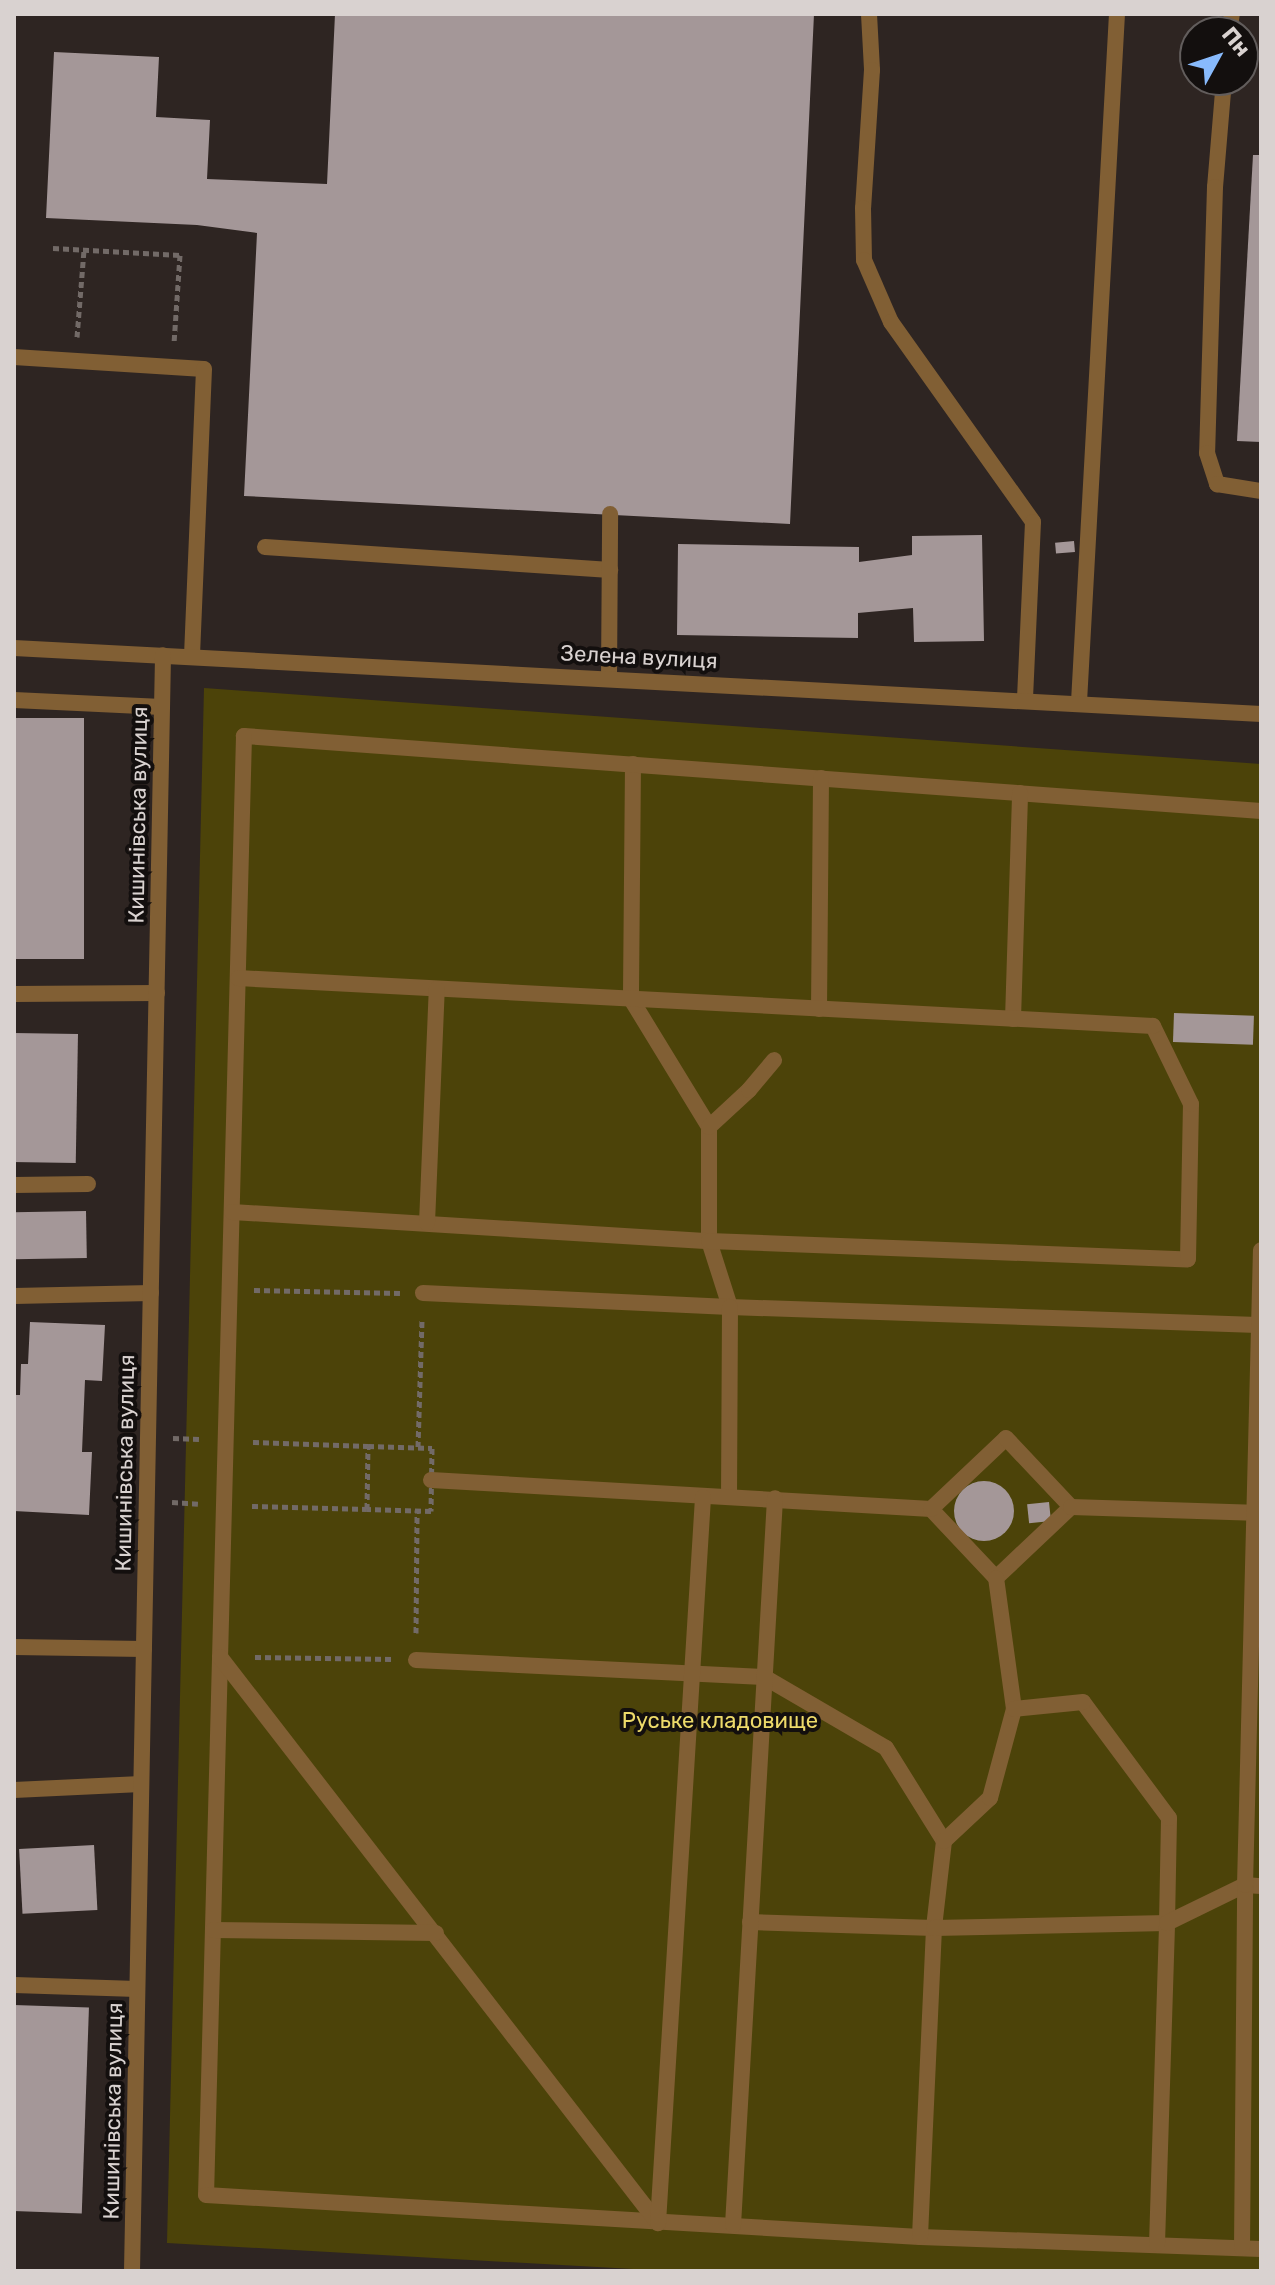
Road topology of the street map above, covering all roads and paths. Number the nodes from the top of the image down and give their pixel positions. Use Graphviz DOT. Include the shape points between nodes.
graph roads {
  1 [pos="869,14"];
  2 [pos="1117,14"];
  3 [pos="1223,96"];
  4 [pos="53,248"];
  5 [pos="84,250"];
  6 [pos="14,357"];
  7 [pos="75,361"];
  8 [pos="173,367"];
  9 [pos="1261,491"];
  10 [pos="610,514"];
  11 [pos="265,547"];
  12 [pos="610,570"];
  13 [pos="14,648"];
  14 [pos="163,655"];
  15 [pos="192,657"];
  16 [pos="609,677"];
  17 [pos="14,700"];
  18 [pos="1025,700"];
  19 [pos="1079,702"];
  20 [pos="162,707"];
  21 [pos="1261,714"];
  22 [pos="633,764"];
  23 [pos="821,778"];
  24 [pos="1020,793"];
  25 [pos="1261,811"];
  26 [pos="238,978"];
  27 [pos="437,989"];
  28 [pos="157,993"];
  29 [pos="14,994"];
  30 [pos="631,999"];
  31 [pos="819,1009"];
  32 [pos="1013,1019"];
  33 [pos="774,1060"];
  34 [pos="709,1127"];
  35 [pos="88,1184"];
  36 [pos="14,1185"];
  37 [pos="232,1212"];
  38 [pos="427,1223"];
  39 [pos="709,1241"];
  40 [pos="1261,1250"];
  41 [pos="229,1290"];
  42 [pos="151,1293"];
  43 [pos="423,1293"];
  44 [pos="14,1296"];
  45 [pos="730,1307"];
  46 [pos="1258,1325"];
  47 [pos="148,1436"];
  48 [pos="226,1441"];
  49 [pos="368,1446"];
  50 [pos="418,1447"];
  51 [pos="431,1480"];
  52 [pos="729,1495"];
  53 [pos="703,1497"];
  54 [pos="775,1498"];
  55 [pos="147,1500"];
  56 [pos="225,1506"];
  57 [pos="1071,1507"];
  58 [pos="367,1509"];
  59 [pos="931,1509"];
  60 [pos="417,1510"];
  61 [pos="1257,1513"];
  62 [pos="996,1578"];
  63 [pos="14,1647"];
  64 [pos="144,1649"];
  65 [pos="220,1657"];
  66 [pos="416,1660"];
  67 [pos="692,1675"];
  68 [pos="764,1677"];
  69 [pos="1014,1709"];
  70 [pos="141,1784"];
  71 [pos="14,1790"];
  72 [pos="944,1841"];
  73 [pos="1253,1886"];
  74 [pos="750,1922"];
  75 [pos="1167,1923"];
  76 [pos="934,1928"];
  77 [pos="213,1930"];
  78 [pos="436,1933"];
  79 [pos="14,1985"];
  80 [pos="137,1989"];
  81 [pos="658,2223"];
  82 [pos="733,2225"];
  83 [pos="920,2237"];
  84 [pos="1157,2244"];
  85 [pos="1242,2248"];
  86 [pos="1261,2249"];
  87 [pos="132,2271"];
  1 -- 18 [label="street" via="872,70 864,260 891,322 1033,522"];
  2 -- 19 [label="street"];
  3 -- 9 [label="street" via="1207,453 1217,484"];
  4 -- 5 [label="path"];
  5 -- 7 [label="path"];
  5 -- 8 [label="path" via="180,255"];
  6 -- 7 [label="street"];
  7 -- 8 [label="street"];
  8 -- 15 [label="street" via="204,369"];
  10 -- 12 [label="street"];
  11 -- 12 [label="street"];
  12 -- 16 [label="street"];
  13 -- 14 [label="street, Зелена вулиця"];
  14 -- 15 [label="street, Зелена вулиця"];
  14 -- 20 [label="street, Кишинівська вулиця"];
  15 -- 16 [label="street, Зелена вулиця"];
  16 -- 18 [label="street, Зелена вулиця"];
  17 -- 20 [label="street"];
  18 -- 19 [label="street, Зелена вулиця"];
  19 -- 21 [label="street, Зелена вулиця"];
  20 -- 28 [label="street, Кишинівська вулиця"];
  22 -- 23 [label="street"];
  22 -- 26 [label="street" via="244,736"];
  22 -- 30 [label="street"];
  23 -- 24 [label="street"];
  23 -- 31 [label="street"];
  24 -- 25 [label="street"];
  24 -- 32 [label="street"];
  26 -- 27 [label="street"];
  26 -- 37 [label="street"];
  27 -- 30 [label="street"];
  27 -- 38 [label="street"];
  28 -- 29 [label="street"];
  28 -- 42 [label="street, Кишинівська вулиця"];
  30 -- 31 [label="street"];
  30 -- 34 [label="street"];
  31 -- 32 [label="street"];
  32 -- 39 [label="street" via="1153,1026 1191,1104 1188,1259"];
  33 -- 34 [label="street"];
  34 -- 39 [label="street"];
  35 -- 36 [label="street"];
  37 -- 38 [label="street"];
  37 -- 41 [label="street"];
  38 -- 39 [label="street"];
  39 -- 45 [label="street"];
  40 -- 46 [label="street"];
  41 -- 43 [label="path"];
  41 -- 48 [label="street"];
  42 -- 44 [label="street"];
  42 -- 47 [label="street, Кишинівська вулиця"];
  43 -- 45 [label="street"];
  43 -- 50 [label="path"];
  45 -- 46 [label="street"];
  45 -- 52 [label="street"];
  46 -- 61 [label="street"];
  47 -- 48 [label="path"];
  47 -- 55 [label="street, Кишинівська вулиця"];
  48 -- 49 [label="path"];
  48 -- 56 [label="street"];
  49 -- 50 [label="path"];
  49 -- 58 [label="path"];
  50 -- 51 [label="path" via="432,1448"];
  51 -- 53 [label="street"];
  51 -- 60 [label="path" via="431,1511"];
  52 -- 53 [label="street"];
  52 -- 54 [label="street"];
  53 -- 67 [label="street"];
  54 -- 59 [label="street"];
  54 -- 68 [label="street"];
  55 -- 56 [label="path"];
  55 -- 64 [label="street, Кишинівська вулиця"];
  56 -- 58 [label="path"];
  56 -- 65 [label="street"];
  57 -- 59 [label="street" via="1006,1438"];
  57 -- 61 [label="street"];
  57 -- 62 [label="street"];
  58 -- 60 [label="path"];
  59 -- 62 [label="street"];
  60 -- 66 [label="path"];
  61 -- 73 [label="street"];
  62 -- 69 [label="street"];
  63 -- 64 [label="street"];
  64 -- 70 [label="street, Кишинівська вулиця"];
  65 -- 66 [label="path"];
  65 -- 77 [label="street"];
  65 -- 78 [label="street"];
  66 -- 67 [label="street"];
  67 -- 68 [label="street"];
  67 -- 81 [label="street"];
  68 -- 72 [label="street" via="886,1748"];
  68 -- 74 [label="street"];
  69 -- 72 [label="street" via="990,1798"];
  69 -- 75 [label="street" via="1083,1702 1169,1818"];
  70 -- 71 [label="street"];
  70 -- 80 [label="street, Кишинівська вулиця"];
  72 -- 76 [label="street"];
  73 -- 75 [label="street"];
  73 -- 85 [label="street"];
  74 -- 76 [label="street"];
  74 -- 82 [label="street"];
  75 -- 76 [label="street"];
  75 -- 84 [label="street"];
  76 -- 83 [label="street"];
  77 -- 78 [label="street"];
  77 -- 81 [label="street" via="206,2195"];
  78 -- 81 [label="street"];
  79 -- 80 [label="street"];
  80 -- 87 [label="street, Кишинівська вулиця"];
  81 -- 82 [label="street"];
  82 -- 83 [label="street"];
  83 -- 84 [label="street"];
  84 -- 85 [label="street"];
  85 -- 86 [label="street"];
}
